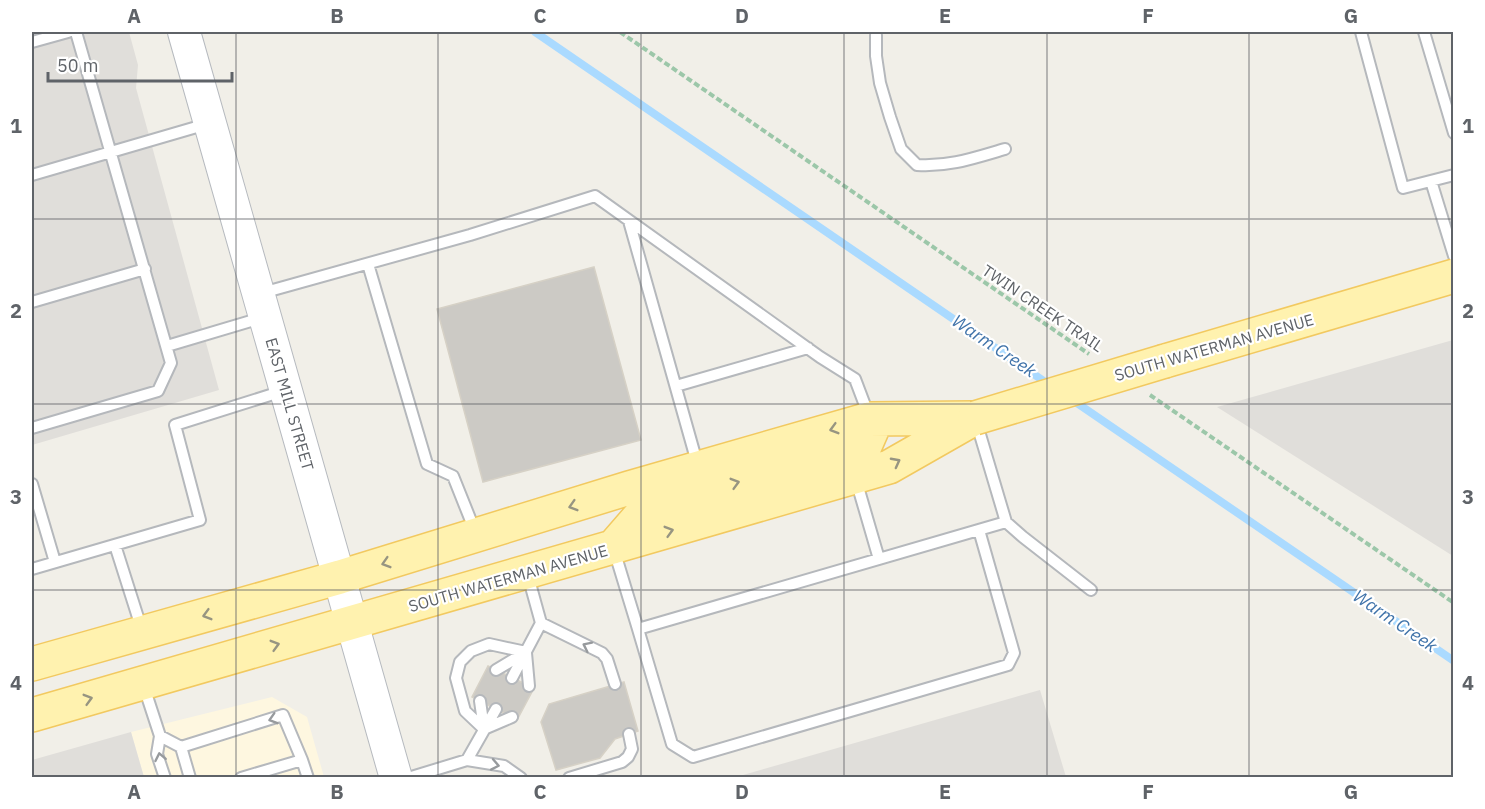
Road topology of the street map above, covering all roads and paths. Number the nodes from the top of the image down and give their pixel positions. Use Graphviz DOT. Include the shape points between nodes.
graph roads {
  1 [pos="68,32"];
  2 [pos="76,32"];
  3 [pos="184,32"];
  4 [pos="620,32"];
  5 [pos="1361,32"];
  6 [pos="1424,32"];
  7 [pos="876,35"];
  8 [pos="32,42"];
  9 [pos="211,124"];
  10 [pos="1454,133"];
  11 [pos="1005,149"];
  12 [pos="112,152"];
  13 [pos="32,175"];
  14 [pos="1454,175"];
  15 [pos="1431,181"];
  16 [pos="630,221"];
  17 [pos="1454,256"];
  18 [pos="368,264"];
  19 [pos="145,269"];
  20 [pos="1454,276"];
  21 [pos="32,302"];
  22 [pos="262,306"];
  23 [pos="167,346"];
  24 [pos="808,348"];
  25 [pos="1091,354"];
  26 [pos="676,386"];
  27 [pos="286,390"];
  28 [pos="1149,395"];
  29 [pos="975,418"];
  30 [pos="869,419"];
  31 [pos="32,428"];
  32 [pos="699,468"];
  33 [pos="855,477"];
  34 [pos="32,484"];
  35 [pos="1006,522"];
  36 [pos="979,530"];
  37 [pos="476,535"];
  38 [pos="115,545"];
  39 [pos="613,547"];
  40 [pos="879,559"];
  41 [pos="55,562"];
  42 [pos="32,569"];
  43 [pos="527,572"];
  44 [pos="340,577"];
  45 [pos="1091,590"];
  46 [pos="1454,603"];
  47 [pos="352,623"];
  48 [pos="541,623"];
  49 [pos="638,629"];
  50 [pos="142,633"];
  51 [pos="526,651"];
  52 [pos="32,664"];
  53 [pos="496,670"];
  54 [pos="512,678"];
  55 [pos="143,683"];
  56 [pos="615,684"];
  57 [pos="529,686"];
  58 [pos="480,701"];
  59 [pos="496,709"];
  60 [pos="32,715"];
  61 [pos="512,717"];
  62 [pos="484,729"];
  63 [pos="629,734"];
  64 [pos="160,736"];
  65 [pos="181,747"];
  66 [pos="302,760"];
  67 [pos="467,760"];
  68 [pos="165,777"];
  69 [pos="190,777"];
  70 [pos="241,777"];
  71 [pos="308,777"];
  72 [pos="396,777"];
  73 [pos="408,777"];
  74 [pos="520,777"];
  75 [pos="569,777"];
  1 -- 8 [label="lane"];
  2 -- 12 [label="lane"];
  3 -- 9 [label="main road, EAST MILL STREET"];
  4 -- 25 [label="path, TWIN CREEK TRAIL"];
  5 -- 15 [label="lane" via="1403,188"];
  6 -- 10 [label="lane"];
  7 -- 11 [label="lane" via="880,83 890,117 901,149 917,165 935,166"];
  9 -- 12 [label="lane"];
  9 -- 22 [label="main road, EAST MILL STREET"];
  12 -- 13 [label="lane"];
  12 -- 19 [label="lane"];
  14 -- 15 [label="lane"];
  15 -- 17 [label="lane"];
  16 -- 18 [label="lane" via="595,196"];
  16 -- 24 [label="lane"];
  16 -- 26 [label="lane"];
  18 -- 22 [label="lane"];
  18 -- 37 [label="lane" via="427,464 453,476"];
  19 -- 21 [label="lane"];
  19 -- 23 [label="lane"];
  20 -- 29 [label="main road, SOUTH WATERMAN AVENUE, bridge"];
  22 -- 23 [label="lane"];
  22 -- 27 [label="main road, EAST MILL STREET"];
  23 -- 31 [label="lane" via="171,363 158,391"];
  24 -- 26 [label="lane"];
  24 -- 30 [label="lane" via="855,379"];
  26 -- 32 [label="lane"];
  27 -- 38 [label="lane" via="175,425 200,520"];
  27 -- 44 [label="main road, EAST MILL STREET"];
  28 -- 46 [label="path"];
  29 -- 30 [label="main road, SOUTH WATERMAN AVENUE"];
  33 -- 29 [label="main road, SOUTH WATERMAN AVENUE, one-way" via="889,467"];
  29 -- 35 [label="lane"];
  30 -- 32 [label="main road, SOUTH WATERMAN AVENUE, one-way"];
  39 -- 30 [label="main road, one-way" via="646,509 865,446 872,430"];
  32 -- 37 [label="main road, SOUTH WATERMAN AVENUE, one-way"];
  39 -- 33 [label="main road, SOUTH WATERMAN AVENUE, one-way"];
  33 -- 40 [label="lane"];
  34 -- 41 [label="lane"];
  35 -- 36 [label="lane"];
  35 -- 45 [label="lane"];
  36 -- 40 [label="lane"];
  36 -- 49 [label="lane" via="1014,653 1008,665 693,757 672,744"];
  37 -- 44 [label="main road, SOUTH WATERMAN AVENUE, one-way"];
  38 -- 41 [label="lane"];
  38 -- 50 [label="lane"];
  39 -- 43 [label="main road, SOUTH WATERMAN AVENUE"];
  39 -- 49 [label="lane"];
  40 -- 49 [label="lane"];
  41 -- 42 [label="lane"];
  43 -- 47 [label="main road, SOUTH WATERMAN AVENUE"];
  43 -- 48 [label="lane"];
  44 -- 47 [label="main road, EAST MILL STREET"];
  44 -- 50 [label="main road, SOUTH WATERMAN AVENUE, one-way"];
  55 -- 47 [label="main road, SOUTH WATERMAN AVENUE, one-way"];
  47 -- 72 [label="main road, EAST MILL STREET"];
  48 -- 51 [label="lane"];
  56 -- 48 [label="lane, one-way" via="602,653"];
  50 -- 52 [label="main road, SOUTH WATERMAN AVENUE"];
  51 -- 53 [label="lane"];
  51 -- 54 [label="lane"];
  51 -- 57 [label="lane"];
  51 -- 62 [label="lane" via="489,644 471,651 460,662 456,678 465,711"];
  60 -- 55 [label="main road, SOUTH WATERMAN AVENUE, one-way"];
  55 -- 64 [label="lane"];
  58 -- 62 [label="lane"];
  59 -- 62 [label="lane"];
  61 -- 62 [label="lane"];
  62 -- 67 [label="lane"];
  63 -- 75 [label="lane" via="632,749 622,762"];
  64 -- 65 [label="lane"];
  68 -- 64 [label="lane, one-way" via="157,754"];
  66 -- 65 [label="lane, one-way" via="283,716"];
  65 -- 69 [label="lane"];
  66 -- 70 [label="lane"];
  66 -- 71 [label="lane"];
  67 -- 73 [label="lane"];
  67 -- 74 [label="lane, one-way" via="504,766"];
}
